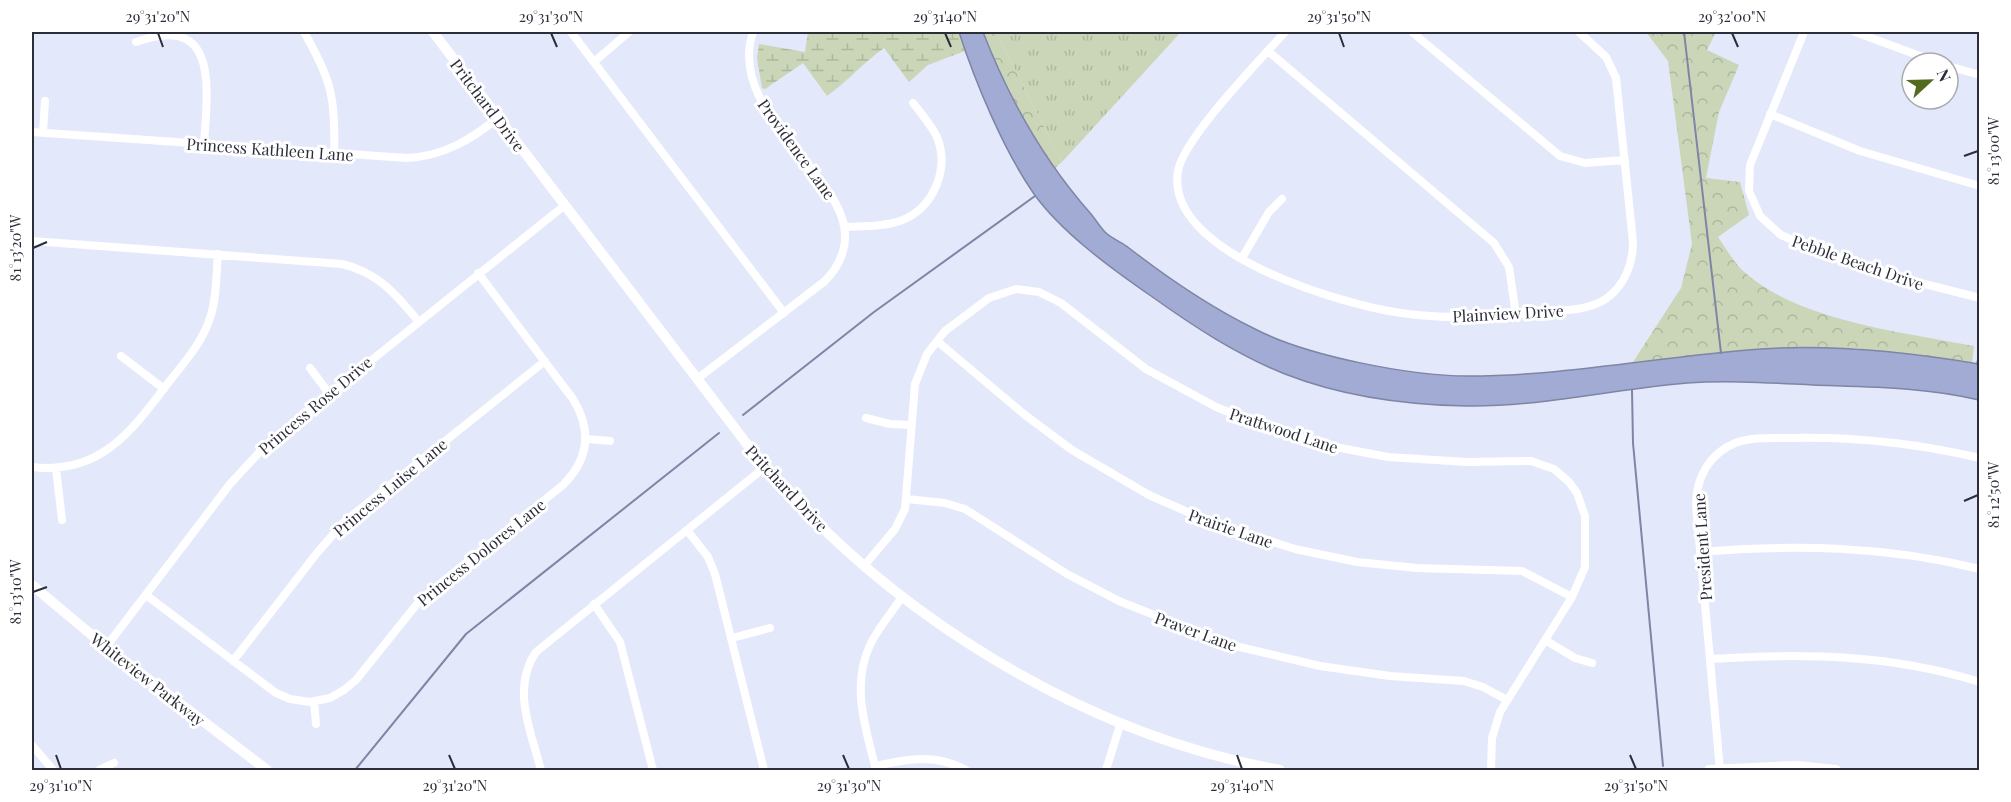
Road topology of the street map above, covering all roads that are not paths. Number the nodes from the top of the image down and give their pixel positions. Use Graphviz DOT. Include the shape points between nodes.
graph roads {
  1 [pos="304,32"];
  2 [pos="433,32"];
  3 [pos="571,32"];
  4 [pos="629,32"];
  5 [pos="753,32"];
  6 [pos="1285,32"];
  7 [pos="1412,32"];
  8 [pos="1579,32"];
  9 [pos="1804,32"];
  10 [pos="1855,32"];
  11 [pos="136,42"];
  12 [pos="1268,51"];
  13 [pos="1906,51"];
  14 [pos="595,61"];
  15 [pos="1960,69"];
  16 [pos="1980,75"];
  17 [pos="45,101"];
  18 [pos="913,103"];
  19 [pos="1770,114"];
  20 [pos="498,118"];
  21 [pos="32,132"];
  22 [pos="43,133"];
  23 [pos="204,144"];
  24 [pos="334,153"];
  25 [pos="1625,160"];
  26 [pos="1980,186"];
  27 [pos="1282,200"];
  28 [pos="565,205"];
  29 [pos="845,227"];
  30 [pos="32,241"];
  31 [pos="218,254"];
  32 [pos="1242,258"];
  33 [pos="478,273"];
  34 [pos="1980,298"];
  35 [pos="784,313"];
  36 [pos="1516,315"];
  37 [pos="418,321"];
  38 [pos="937,341"];
  39 [pos="121,356"];
  40 [pos="545,361"];
  41 [pos="310,368"];
  42 [pos="697,379"];
  43 [pos="164,389"];
  44 [pos="328,392"];
  45 [pos="866,418"];
  46 [pos="912,425"];
  47 [pos="586,439"];
  48 [pos="610,441"];
  49 [pos="1980,458"];
  50 [pos="32,467"];
  51 [pos="765,467"];
  52 [pos="56,468"];
  53 [pos="907,499"];
  54 [pos="62,520"];
  55 [pos="687,530"];
  56 [pos="1700,552"];
  57 [pos="864,566"];
  58 [pos="1980,569"];
  59 [pos="32,585"];
  60 [pos="146,595"];
  61 [pos="902,597"];
  62 [pos="1572,597"];
  63 [pos="594,604"];
  64 [pos="770,628"];
  65 [pos="732,638"];
  66 [pos="1545,640"];
  67 [pos="106,647"];
  68 [pos="1711,659"];
  69 [pos="233,662"];
  70 [pos="1592,663"];
  71 [pos="1980,682"];
  72 [pos="1507,700"];
  73 [pos="314,702"];
  74 [pos="1121,723"];
  75 [pos="316,724"];
  76 [pos="32,745"];
  77 [pos="114,763"];
  78 [pos="875,768"];
  79 [pos="1717,770"];
  80 [pos="53,771"];
  81 [pos="99,771"];
  82 [pos="267,771"];
  83 [pos="541,771"];
  84 [pos="653,771"];
  85 [pos="764,771"];
  86 [pos="966,771"];
  87 [pos="1106,771"];
  88 [pos="1280,771"];
  89 [pos="1491,771"];
  90 [pos="1836,771"];
  1 -- 24 [label="street" via="333,92"];
  2 -- 20 [label="street, Pritchard Drive"];
  3 -- 14 [label="street"];
  4 -- 14 [label="street"];
  5 -- 29 [label="street, Providence Lane" via="748,63 755,91 834,199"];
  6 -- 12 [label="street, Plainview Drive"];
  7 -- 25 [label="street" via="1554,152 1580,162"];
  8 -- 25 [label="street, Plainview Drive" via="1603,53 1615,73"];
  9 -- 19 [label="street, Pebble Beach Drive"];
  10 -- 13 [label="street"];
  11 -- 23 [label="street" via="157,35 172,36 187,42 200,54 208,77"];
  12 -- 32 [label="street, Plainview Drive" via="1191,142 1178,171 1178,196 1186,214 1206,235"];
  12 -- 36 [label="street" via="1494,243 1509,267"];
  14 -- 35 [label="street"];
  15 -- 16 [label="street"];
  17 -- 22 [label="street"];
  18 -- 29 [label="street" via="933,130 941,151 934,192 922,207 901,220"];
  19 -- 26 [label="street" via="1860,151"];
  19 -- 34 [label="street, Pebble Beach Drive" via="1748,178 1753,204 1770,227 1791,240 1854,263"];
  20 -- 24 [label="street, Princess Kathleen Lane" via="472,138 429,156"];
  20 -- 28 [label="street, Pritchard Drive"];
  21 -- 22 [label="street, Princess Kathleen Lane"];
  22 -- 23 [label="street, Princess Kathleen Lane"];
  23 -- 24 [label="street, Princess Kathleen Lane"];
  25 -- 36 [label="street, Plainview Drive" via="1633,247 1619,286 1592,306"];
  27 -- 32 [label="street" via="1269,212"];
  28 -- 33 [label="street, Princess Rose Drive"];
  28 -- 42 [label="street, Pritchard Drive"];
  29 -- 35 [label="street" via="843,249 835,269"];
  30 -- 31 [label="street"];
  31 -- 37 [label="street" via="327,262 356,268 391,289"];
  31 -- 43 [label="street" via="208,324"];
  32 -- 36 [label="street, Plainview Drive" via="1305,288 1380,309 1456,317"];
  33 -- 37 [label="street, Princess Rose Drive"];
  33 -- 40 [label="street"];
  35 -- 42 [label="street"];
  37 -- 44 [label="street, Princess Rose Drive"];
  38 -- 46 [label="street, Prattwood Lane" via="917,376"];
  38 -- 62 [label="street, Prairie Lane" via="1072,450 1149,495 1208,521 1287,547 1358,562 1522,571"];
  38 -- 62 [label="street, Prattwood Lane" via="994,294 1034,290 1056,299 1122,353 1161,378 1268,428 1325,445 1388,457 1467,462 1519,460 1545,465 1569,482 1585,516 1585,567"];
  39 -- 43 [label="street"];
  40 -- 47 [label="street" via="577,405"];
  40 -- 69 [label="street, Princess Luise Lane" via="344,522"];
  41 -- 44 [label="street"];
  42 -- 51 [label="street, Pritchard Drive"];
  43 -- 52 [label="street" via="118,443 85,461"];
  44 -- 60 [label="street, Princess Rose Drive" via="248,463"];
  45 -- 46 [label="street"];
  46 -- 53 [label="street, Prattwood Lane"];
  47 -- 48 [label="street"];
  47 -- 73 [label="street, Princess Dolores Lane" via="580,462 563,485 421,599 348,688"];
  49 -- 56 [label="street, President Lane" via="1927,447 1852,439 1754,438 1737,442 1710,461 1699,481 1696,505"];
  50 -- 52 [label="street"];
  51 -- 55 [label="street"];
  51 -- 57 [label="street, Pritchard Drive"];
  52 -- 54 [label="street"];
  53 -- 57 [label="street, Prattwood Lane" via="900,522"];
  53 -- 72 [label="street, Praver Lane" via="965,509 1088,585 1227,644 1320,666 1464,681"];
  55 -- 63 [label="street"];
  55 -- 65 [label="street" via="713,567"];
  56 -- 58 [label="street" via="1841,547 1926,557"];
  56 -- 68 [label="street, President Lane"];
  57 -- 61 [label="street, Pritchard Drive"];
  59 -- 67 [label="street, Whiteview Parkway"];
  60 -- 67 [label="street, Princess Rose Drive"];
  60 -- 69 [label="street, Princess Dolores Lane"];
  61 -- 74 [label="street, Pritchard Drive" via="974,647 1034,682"];
  61 -- 78 [label="street" via="873,639 862,673 861,707"];
  62 -- 66 [label="street, Prattwood Lane"];
  63 -- 83 [label="street" via="540,647 525,674 524,700"];
  63 -- 84 [label="street" via="620,642"];
  64 -- 65 [label="street"];
  65 -- 85 [label="street"];
  66 -- 70 [label="street"];
  66 -- 72 [label="street, Prattwood Lane"];
  67 -- 82 [label="street, Whiteview Parkway"];
  68 -- 71 [label="street" via="1836,656 1896,662"];
  68 -- 79 [label="street, President Lane"];
  69 -- 73 [label="street, Princess Dolores Lane" via="280,696"];
  72 -- 89 [label="street, Prattwood Lane" via="1493,733"];
  73 -- 75 [label="street"];
  74 -- 87 [label="street"];
  74 -- 88 [label="street, Pritchard Drive" via="1190,747"];
  76 -- 80 [label="street"];
  77 -- 81 [label="street"];
  78 -- 86 [label="street" via="926,757"];
  79 -- 90 [label="street" via="1807,766"];
}
